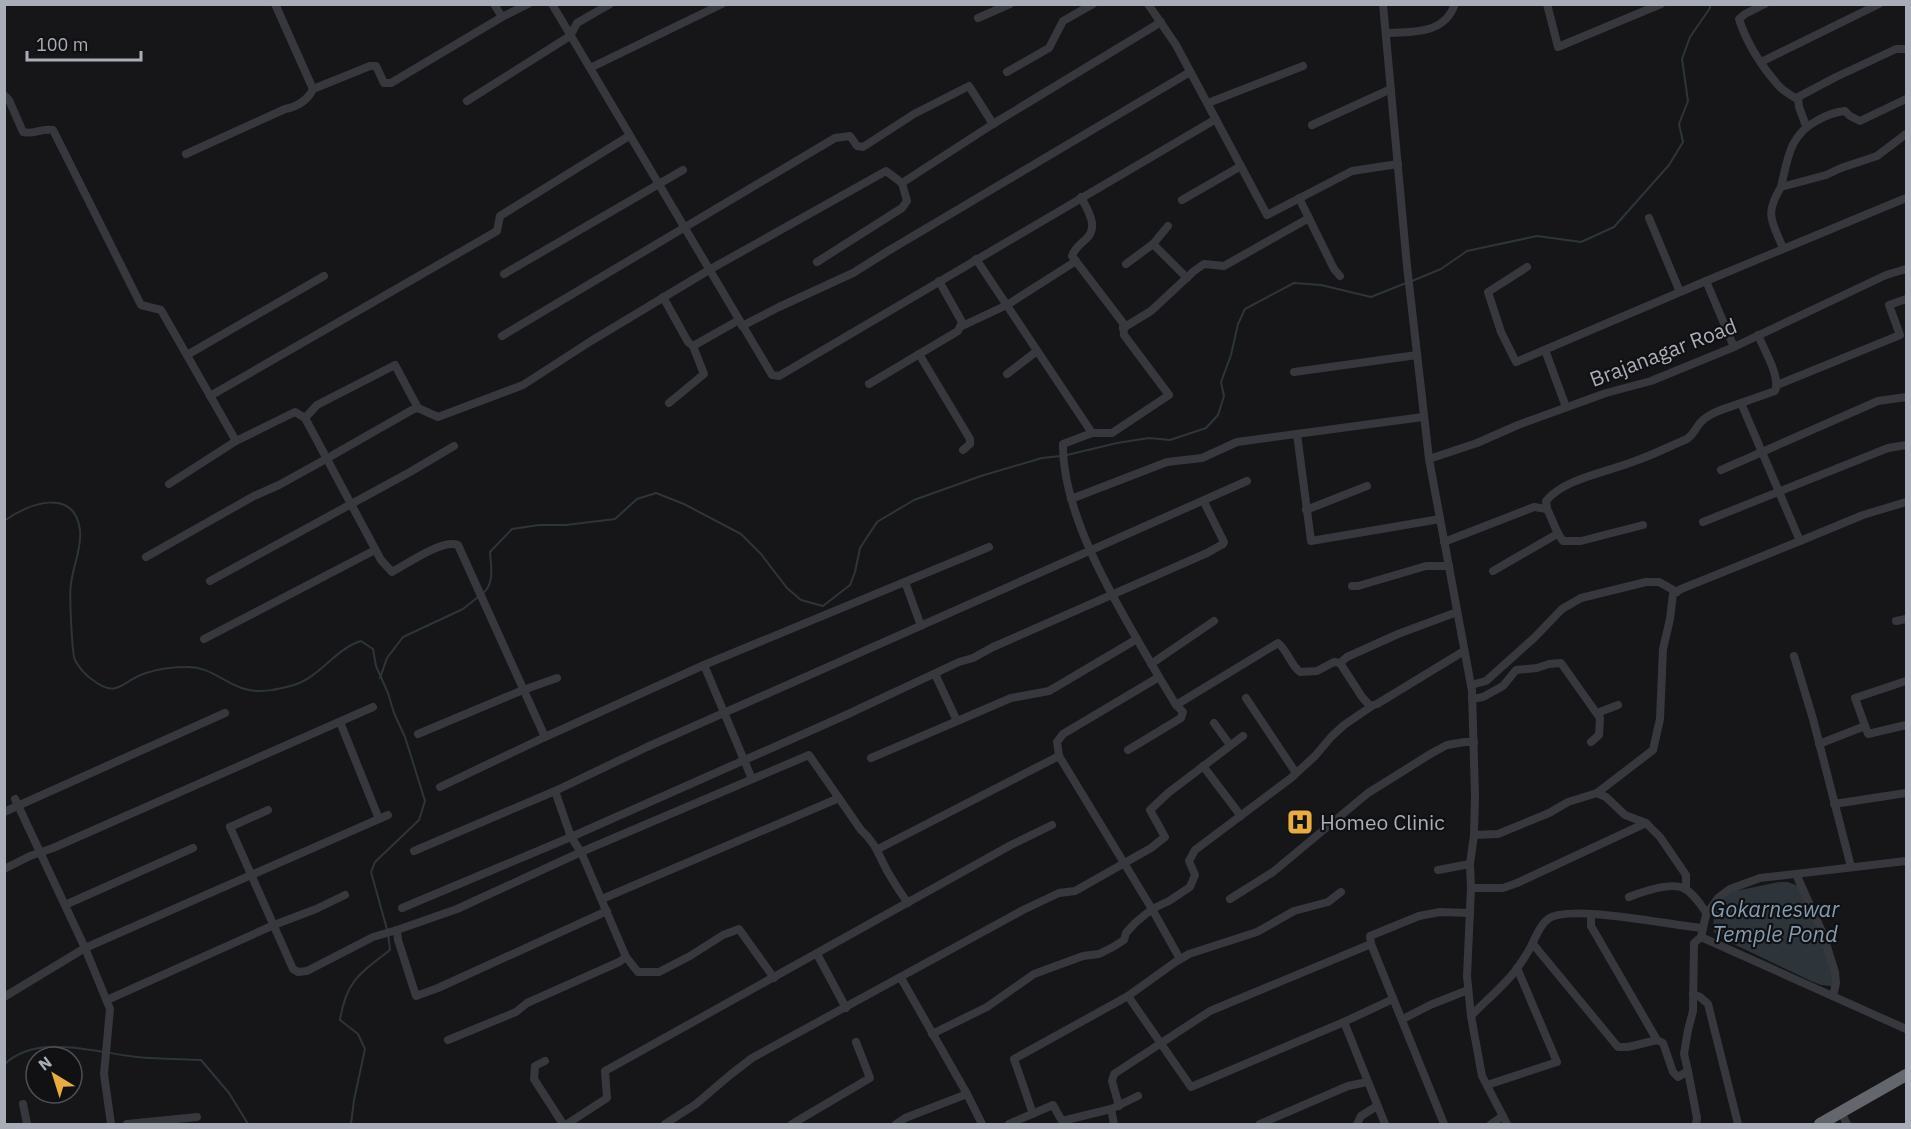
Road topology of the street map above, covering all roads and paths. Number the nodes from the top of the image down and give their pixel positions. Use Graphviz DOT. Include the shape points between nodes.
graph roads {
  1 [pos="275,4"];
  2 [pos="495,4"];
  3 [pos="528,4"];
  4 [pos="552,4"];
  5 [pos="610,4"];
  6 [pos="722,4"];
  7 [pos="1010,4"];
  8 [pos="1093,4"];
  9 [pos="1148,4"];
  10 [pos="1383,4"];
  11 [pos="1455,4"];
  12 [pos="1547,4"];
  13 [pos="1661,4"];
  14 [pos="1765,4"];
  15 [pos="1879,4"];
  16 [pos="502,17"];
  17 [pos="978,18"];
  18 [pos="1161,22"];
  19 [pos="1386,33"];
  20 [pos="570,35"];
  21 [pos="1906,49"];
  22 [pos="1761,62"];
  23 [pos="1303,66"];
  24 [pos="590,68"];
  25 [pos="1007,72"];
  26 [pos="1190,72"];
  27 [pos="313,89"];
  28 [pos="1391,89"];
  29 [pos="4,95"];
  30 [pos="1797,99"];
  31 [pos="1906,99"];
  32 [pos="467,101"];
  33 [pos="1208,103"];
  34 [pos="1216,119"];
  35 [pos="993,124"];
  36 [pos="1312,124"];
  37 [pos="1806,126"];
  38 [pos="1906,134"];
  39 [pos="629,136"];
  40 [pos="186,154"];
  41 [pos="1398,165"];
  42 [pos="1241,166"];
  43 [pos="683,170"];
  44 [pos="902,183"];
  45 [pos="658,184"];
  46 [pos="1781,187"];
  47 [pos="1081,197"];
  48 [pos="1299,198"];
  49 [pos="1906,198"];
  50 [pos="1182,200"];
  51 [pos="1309,218"];
  52 [pos="1649,218"];
  53 [pos="1168,226"];
  54 [pos="684,229"];
  55 [pos="1153,244"];
  56 [pos="1783,248"];
  57 [pos="976,259"];
  58 [pos="1076,261"];
  59 [pos="817,262"];
  60 [pos="1126,264"];
  61 [pos="1527,267"];
  62 [pos="1906,269"];
  63 [pos="709,270"];
  64 [pos="504,274"];
  65 [pos="324,276"];
  66 [pos="1340,276"];
  67 [pos="1188,279"];
  68 [pos="939,281"];
  69 [pos="1706,281"];
  70 [pos="1680,292"];
  71 [pos="663,297"];
  72 [pos="1906,299"];
  73 [pos="1006,305"];
  74 [pos="741,323"];
  75 [pos="960,327"];
  76 [pos="1123,328"];
  77 [pos="502,336"];
  78 [pos="1758,336"];
  79 [pos="693,346"];
  80 [pos="1734,347"];
  81 [pos="1545,350"];
  82 [pos="1037,351"];
  83 [pos="919,354"];
  84 [pos="187,355"];
  85 [pos="1417,356"];
  86 [pos="1294,372"];
  87 [pos="1006,374"];
  88 [pos="869,384"];
  89 [pos="1777,385"];
  90 [pos="210,396"];
  91 [pos="1906,397"];
  92 [pos="669,403"];
  93 [pos="1741,403"];
  94 [pos="1566,407"];
  95 [pos="418,408"];
  96 [pos="1423,417"];
  97 [pos="305,418"];
  98 [pos="1092,433"];
  99 [pos="1297,434"];
  100 [pos="236,441"];
  101 [pos="1906,445"];
  102 [pos="454,446"];
  103 [pos="963,450"];
  104 [pos="1762,452"];
  105 [pos="327,459"];
  106 [pos="1429,459"];
  107 [pos="1721,470"];
  108 [pos="1247,482"];
  109 [pos="169,484"];
  110 [pos="1367,486"];
  111 [pos="1779,492"];
  112 [pos="1071,499"];
  113 [pos="1204,502"];
  114 [pos="1906,502"];
  115 [pos="350,503"];
  116 [pos="1547,509"];
  117 [pos="1306,510"];
  118 [pos="1440,519"];
  119 [pos="1703,522"];
  120 [pos="1643,525"];
  121 [pos="1557,534"];
  122 [pos="1800,541"];
  123 [pos="1444,542"];
  124 [pos="989,548"];
  125 [pos="375,550"];
  126 [pos="1091,552"];
  127 [pos="146,557"];
  128 [pos="1449,566"];
  129 [pos="1493,571"];
  130 [pos="210,581"];
  131 [pos="905,582"];
  132 [pos="1352,586"];
  133 [pos="1677,592"];
  134 [pos="1113,596"];
  135 [pos="1457,612"];
  136 [pos="1906,619"];
  137 [pos="1214,621"];
  138 [pos="1896,621"];
  139 [pos="921,626"];
  140 [pos="204,639"];
  141 [pos="1137,639"];
  142 [pos="1464,651"];
  143 [pos="1794,656"];
  144 [pos="1340,663"];
  145 [pos="1151,664"];
  146 [pos="704,665"];
  147 [pos="935,674"];
  148 [pos="1159,677"];
  149 [pos="557,678"];
  150 [pos="1906,681"];
  151 [pos="1471,685"];
  152 [pos="523,690"];
  153 [pos="1246,698"];
  154 [pos="1472,699"];
  155 [pos="1176,705"];
  156 [pos="1618,705"];
  157 [pos="1371,706"];
  158 [pos="373,707"];
  159 [pos="225,713"];
  160 [pos="724,713"];
  161 [pos="1597,713"];
  162 [pos="957,721"];
  163 [pos="340,722"];
  164 [pos="1214,723"];
  165 [pos="1906,725"];
  166 [pos="1865,726"];
  167 [pos="418,734"];
  168 [pos="1243,736"];
  169 [pos="545,737"];
  170 [pos="1474,742"];
  171 [pos="1592,742"];
  172 [pos="1819,744"];
  173 [pos="1230,745"];
  174 [pos="1128,750"];
  175 [pos="1059,756"];
  176 [pos="744,759"];
  177 [pos="871,759"];
  178 [pos="1203,766"];
  179 [pos="1296,773"];
  180 [pos="752,779"];
  181 [pos="440,787"];
  182 [pos="555,791"];
  183 [pos="1597,793"];
  184 [pos="1906,793"];
  185 [pos="839,798"];
  186 [pos="17,802"];
  187 [pos="1834,804"];
  188 [pos="268,810"];
  189 [pos="4,812"];
  190 [pos="388,815"];
  191 [pos="1241,816"];
  192 [pos="379,819"];
  193 [pos="1646,823"];
  194 [pos="1052,825"];
  195 [pos="1474,835"];
  196 [pos="571,837"];
  197 [pos="193,848"];
  198 [pos="878,849"];
  199 [pos="414,851"];
  200 [pos="40,852"];
  201 [pos="581,852"];
  202 [pos="1906,861"];
  203 [pos="1125,862"];
  204 [pos="1470,864"];
  205 [pos="1851,867"];
  206 [pos="4,869"];
  207 [pos="1437,870"];
  208 [pos="1796,874"];
  209 [pos="251,875"];
  210 [pos="1471,888"];
  211 [pos="1686,889"];
  212 [pos="1341,892"];
  213 [pos="345,895"];
  214 [pos="1629,897"];
  215 [pos="602,898"];
  216 [pos="1230,899"];
  217 [pos="908,903"];
  218 [pos="65,904"];
  219 [pos="402,908"];
  220 [pos="1152,909"];
  221 [pos="607,910"];
  222 [pos="1470,913"];
  223 [pos="1591,914"];
  224 [pos="1707,914"];
  225 [pos="274,926"];
  226 [pos="397,930"];
  227 [pos="1702,933"];
  228 [pos="1371,944"];
  229 [pos="1533,944"];
  230 [pos="86,948"];
  231 [pos="817,954"];
  232 [pos="626,957"];
  233 [pos="1180,959"];
  234 [pos="1517,968"];
  235 [pos="774,978"];
  236 [pos="901,978"];
  237 [pos="1468,990"];
  238 [pos="1692,994"];
  239 [pos="1128,996"];
  240 [pos="1833,996"];
  241 [pos="4,997"];
  242 [pos="1394,999"];
  243 [pos="107,1000"];
  244 [pos="846,1008"];
  245 [pos="1471,1016"];
  246 [pos="1403,1019"];
  247 [pos="1344,1022"];
  248 [pos="1906,1029"];
  249 [pos="932,1034"];
  250 [pos="448,1040"];
  251 [pos="1657,1040"];
  252 [pos="856,1042"];
  253 [pos="1160,1044"];
  254 [pos="545,1061"];
  255 [pos="1688,1071"];
  256 [pos="1906,1075"];
  257 [pos="1368,1082"];
  258 [pos="1487,1085"];
  259 [pos="967,1094"];
  260 [pos="1138,1096"];
  261 [pos="23,1104"];
  262 [pos="1377,1106"];
  263 [pos="1115,1107"];
  264 [pos="1841,1112"];
  265 [pos="1033,1114"];
  266 [pos="197,1118"];
  267 [pos="1505,1120"];
  268 [pos="27,1125"];
  269 [pos="111,1125"];
  270 [pos="127,1125"];
  271 [pos="562,1125"];
  272 [pos="567,1125"];
  273 [pos="665,1125"];
  274 [pos="792,1125"];
  275 [pos="896,1125"];
  276 [pos="982,1125"];
  277 [pos="1009,1125"];
  278 [pos="1114,1125"];
  279 [pos="1260,1125"];
  280 [pos="1357,1125"];
  281 [pos="1384,1125"];
  282 [pos="1444,1125"];
  283 [pos="1491,1125"];
  284 [pos="1696,1125"];
  285 [pos="1738,1125"];
  286 [pos="1820,1125"];
  287 [pos="1847,1125"];
  1 -- 27 [label="street"];
  2 -- 16 [label="street"];
  3 -- 16 [label="street"];
  4 -- 20 [label="street"];
  5 -- 20 [label="street" via="577,23"];
  6 -- 24 [label="street"];
  7 -- 17 [label="street"];
  8 -- 25 [label="street" via="1063,21 1049,48"];
  9 -- 18 [label="street"];
  10 -- 19 [label="street"];
  11 -- 19 [label="street" via="1446,20 1436,27 1423,32"];
  12 -- 13 [label="street" via="1558,47"];
  14 -- 22 [label="street" via="1739,19"];
  15 -- 22 [label="street"];
  16 -- 27 [label="street" via="391,83 384,83 376,66 370,66"];
  18 -- 26 [label="street"];
  18 -- 35 [label="street"];
  19 -- 28 [label="street"];
  20 -- 24 [label="street"];
  20 -- 32 [label="street"];
  21 -- 30 [label="street" via="1836,77"];
  22 -- 30 [label="street" via="1779,87"];
  23 -- 33 [label="street"];
  24 -- 39 [label="street"];
  26 -- 33 [label="street"];
  26 -- 74 [label="street" via="853,273"];
  27 -- 40 [label="street" via="310,96 293,108"];
  28 -- 36 [label="street"];
  28 -- 41 [label="street"];
  29 -- 84 [label="street" via="23,132 53,130 141,305 161,310"];
  30 -- 37 [label="street"];
  31 -- 37 [label="street" via="1860,121 1845,111"];
  33 -- 34 [label="street"];
  34 -- 42 [label="street"];
  34 -- 47 [label="street"];
  35 -- 44 [label="street"];
  35 -- 54 [label="street" via="969,86 914,114 863,147 857,146 850,136 835,138"];
  37 -- 46 [label="street" via="1788,156"];
  38 -- 46 [label="street" via="1877,156"];
  39 -- 45 [label="street"];
  39 -- 90 [label="street" via="500,216 497,231"];
  41 -- 48 [label="street" via="1352,171"];
  41 -- 85 [label="street"];
  42 -- 48 [label="street" via="1267,215"];
  42 -- 50 [label="street"];
  43 -- 45 [label="street"];
  44 -- 59 [label="street" via="907,201 902,208"];
  44 -- 63 [label="street" via="886,171"];
  45 -- 54 [label="street"];
  45 -- 64 [label="street"];
  46 -- 56 [label="street" via="1770,215"];
  47 -- 57 [label="street"];
  47 -- 58 [label="street" via="1092,217 1092,230 1075,249 1072,256"];
  48 -- 51 [label="street"];
  49 -- 56 [label="street"];
  51 -- 66 [label="street"];
  51 -- 67 [label="street" via="1224,266 1204,264"];
  52 -- 70 [label="street"];
  53 -- 55 [label="street"];
  54 -- 63 [label="street"];
  54 -- 77 [label="street"];
  55 -- 60 [label="street"];
  55 -- 67 [label="street"];
  56 -- 69 [label="street"];
  57 -- 68 [label="street"];
  57 -- 73 [label="street"];
  58 -- 73 [label="street"];
  58 -- 76 [label="street"];
  61 -- 81 [label="street" via="1488,292 1516,362"];
  62 -- 78 [label="street, Brajanagar Road"];
  63 -- 71 [label="street"];
  63 -- 74 [label="street"];
  65 -- 84 [label="street"];
  67 -- 76 [label="street" via="1151,311"];
  68 -- 74 [label="street" via="778,376 772,375"];
  68 -- 75 [label="street" via="962,322"];
  69 -- 70 [label="street"];
  69 -- 80 [label="street"];
  70 -- 81 [label="street"];
  71 -- 79 [label="street"];
  71 -- 95 [label="street" via="523,385 438,417"];
  72 -- 89 [label="street" via="1889,305 1900,335"];
  73 -- 75 [label="street"];
  73 -- 82 [label="street"];
  74 -- 79 [label="street"];
  75 -- 83 [label="street"];
  76 -- 98 [label="street" via="1124,335 1169,395 1112,433"];
  78 -- 80 [label="street, Brajanagar Road"];
  78 -- 89 [label="street"];
  79 -- 92 [label="street" via="704,374"];
  80 -- 94 [label="street, Brajanagar Road" via="1651,381"];
  81 -- 94 [label="street"];
  82 -- 87 [label="street"];
  82 -- 98 [label="street"];
  83 -- 88 [label="street"];
  83 -- 103 [label="street" via="970,439"];
  84 -- 90 [label="street"];
  85 -- 86 [label="street"];
  85 -- 96 [label="street"];
  89 -- 93 [label="street" via="1774,391"];
  90 -- 100 [label="street"];
  91 -- 104 [label="street" via="1878,401"];
  93 -- 104 [label="street"];
  93 -- 116 [label="street" via="1710,415 1687,439 1556,492 1546,501"];
  94 -- 106 [label="street, Brajanagar Road"];
  95 -- 97 [label="street" via="395,365 316,405"];
  95 -- 105 [label="street"];
  96 -- 99 [label="street"];
  96 -- 106 [label="street"];
  97 -- 100 [label="street" via="295,412"];
  97 -- 105 [label="street"];
  98 -- 112 [label="street" via="1063,444"];
  99 -- 112 [label="street" via="1237,442 1202,458 1167,462"];
  99 -- 117 [label="street"];
  100 -- 109 [label="street"];
  101 -- 111 [label="street" via="1888,448"];
  102 -- 115 [label="street"];
  104 -- 107 [label="street"];
  104 -- 111 [label="street"];
  105 -- 115 [label="street"];
  105 -- 127 [label="street"];
  106 -- 118 [label="street"];
  108 -- 113 [label="street"];
  110 -- 117 [label="street"];
  111 -- 119 [label="street"];
  111 -- 122 [label="street"];
  112 -- 126 [label="street"];
  113 -- 126 [label="street"];
  113 -- 134 [label="street" via="1223,544"];
  114 -- 122 [label="street"];
  115 -- 125 [label="street"];
  115 -- 130 [label="street"];
  116 -- 121 [label="street"];
  116 -- 123 [label="street" via="1534,507"];
  117 -- 118 [label="street" via="1311,542"];
  118 -- 123 [label="street"];
  120 -- 121 [label="street" via="1574,542"];
  121 -- 129 [label="street"];
  122 -- 133 [label="street"];
  123 -- 128 [label="street"];
  124 -- 131 [label="street"];
  125 -- 140 [label="street"];
  125 -- 152 [label="street" via="392,572 439,546 458,544"];
  126 -- 134 [label="street"];
  126 -- 139 [label="street"];
  128 -- 132 [label="street" via="1426,566"];
  128 -- 135 [label="street"];
  131 -- 139 [label="street"];
  131 -- 146 [label="street"];
  133 -- 151 [label="street" via="1659,582 1646,582 1581,598 1562,609 1486,681"];
  133 -- 183 [label="street" via="1673,594 1663,649 1660,719 1653,750"];
  134 -- 141 [label="street"];
  134 -- 147 [label="street"];
  135 -- 142 [label="street"];
  135 -- 144 [label="street"];
  136 -- 138 [label="street"];
  137 -- 145 [label="street"];
  139 -- 160 [label="street"];
  141 -- 145 [label="street"];
  141 -- 162 [label="street" via="1049,691 1011,698"];
  142 -- 151 [label="street"];
  142 -- 157 [label="street"];
  143 -- 172 [label="street"];
  144 -- 155 [label="street" via="1300,672 1278,643"];
  144 -- 157 [label="street"];
  145 -- 148 [label="street"];
  146 -- 160 [label="street"];
  146 -- 169 [label="street"];
  147 -- 162 [label="street"];
  147 -- 176 [label="street"];
  148 -- 155 [label="street"];
  148 -- 175 [label="street" via="1063,734 1058,742"];
  149 -- 152 [label="street"];
  150 -- 166 [label="street" via="1855,698"];
  151 -- 154 [label="street"];
  152 -- 167 [label="street"];
  152 -- 169 [label="street"];
  153 -- 179 [label="street"];
  154 -- 161 [label="street" via="1503,686 1516,670 1558,663 1566,668"];
  154 -- 170 [label="street"];
  155 -- 174 [label="street" via="1183,712 1181,718"];
  156 -- 161 [label="street"];
  157 -- 179 [label="street" via="1344,725"];
  158 -- 163 [label="street"];
  159 -- 186 [label="street"];
  160 -- 176 [label="street"];
  160 -- 182 [label="street"];
  161 -- 171 [label="street" via="1599,735"];
  162 -- 177 [label="street"];
  163 -- 192 [label="street"];
  163 -- 200 [label="street"];
  164 -- 173 [label="street"];
  165 -- 166 [label="street" via="1868,734"];
  166 -- 172 [label="street"];
  168 -- 173 [label="street"];
  169 -- 181 [label="street"];
  170 -- 195 [label="street"];
  170 -- 216 [label="street" via="1447,745 1368,793 1273,872"];
  172 -- 187 [label="street"];
  173 -- 178 [label="street"];
  175 -- 198 [label="street"];
  175 -- 203 [label="street"];
  176 -- 180 [label="street"];
  176 -- 196 [label="street"];
  178 -- 191 [label="street"];
  178 -- 203 [label="street" via="1150,810 1165,837"];
  179 -- 191 [label="street"];
  180 -- 185 [label="street" via="809,755"];
  180 -- 201 [label="street"];
  182 -- 196 [label="street"];
  182 -- 199 [label="street"];
  183 -- 193 [label="street" via="1625,815"];
  183 -- 195 [label="street" via="1568,801 1498,834"];
  184 -- 187 [label="street"];
  185 -- 198 [label="street"];
  185 -- 215 [label="street"];
  186 -- 189 [label="street"];
  186 -- 200 [label="street"];
  187 -- 205 [label="street"];
  188 -- 209 [label="street" via="230,827"];
  190 -- 192 [label="street"];
  191 -- 220 [label="street" via="1195,850 1189,861 1195,875 1190,887"];
  192 -- 209 [label="street"];
  193 -- 210 [label="street" via="1517,883 1503,888"];
  193 -- 211 [label="street" via="1686,875"];
  194 -- 217 [label="street"];
  195 -- 204 [label="street"];
  196 -- 201 [label="street"];
  196 -- 219 [label="street"];
  197 -- 218 [label="street"];
  198 -- 217 [label="street"];
  200 -- 206 [label="street"];
  200 -- 218 [label="street"];
  201 -- 215 [label="street"];
  201 -- 226 [label="street" via="457,909"];
  202 -- 205 [label="street"];
  203 -- 220 [label="street"];
  203 -- 236 [label="street" via="1075,891 1059,893 1023,910"];
  204 -- 207 [label="street"];
  204 -- 210 [label="street"];
  205 -- 208 [label="street"];
  208 -- 224 [label="street" via="1760,878 1730,889"];
  208 -- 240 [label="street" via="1823,933 1835,972"];
  209 -- 225 [label="street"];
  209 -- 230 [label="street"];
  210 -- 222 [label="street"];
  211 -- 214 [label="street" via="1648,889"];
  211 -- 224 [label="street"];
  212 -- 233 [label="street" via="1328,902 1294,912 1257,932"];
  213 -- 225 [label="street"];
  215 -- 221 [label="street"];
  217 -- 231 [label="street"];
  218 -- 230 [label="street"];
  220 -- 233 [label="street"];
  220 -- 249 [label="street" via="1113,947 1034,974 987,1007"];
  221 -- 226 [label="street" via="416,996"];
  221 -- 232 [label="street"];
  222 -- 228 [label="street" via="1419,916 1370,936"];
  222 -- 237 [label="street"];
  223 -- 227 [label="street"];
  223 -- 229 [label="street" via="1553,916 1540,928"];
  223 -- 251 [label="street" via="1592,926"];
  224 -- 227 [label="street"];
  225 -- 226 [label="street" via="293,969 298,972 307,972 373,937"];
  225 -- 243 [label="street"];
  227 -- 238 [label="street" via="1694,943"];
  227 -- 240 [label="street"];
  228 -- 242 [label="street"];
  228 -- 253 [label="street" via="1210,1011"];
  229 -- 234 [label="street"];
  229 -- 251 [label="street" via="1618,1047"];
  230 -- 241 [label="street"];
  230 -- 243 [label="street"];
  231 -- 235 [label="street"];
  231 -- 244 [label="street"];
  232 -- 235 [label="street" via="638,972 659,972 739,929"];
  232 -- 250 [label="street" via="527,1003 516,1012"];
  233 -- 239 [label="street"];
  234 -- 245 [label="street"];
  234 -- 258 [label="street" via="1557,1062"];
  235 -- 272 [label="street" via="605,1071 608,1098"];
  236 -- 244 [label="street"];
  236 -- 249 [label="street"];
  237 -- 245 [label="street"];
  237 -- 246 [label="street"];
  238 -- 255 [label="street" via="1693,1011 1684,1054"];
  238 -- 285 [label="street" via="1708,1004"];
  239 -- 253 [label="street"];
  239 -- 265 [label="street" via="1014,1059"];
  240 -- 248 [label="street"];
  242 -- 246 [label="street"];
  242 -- 247 [label="street"];
  243 -- 269 [label="street" via="110,1009 104,1074"];
  244 -- 273 [label="street" via="752,1058"];
  245 -- 258 [label="street"];
  246 -- 282 [label="street"];
  247 -- 253 [label="street" via="1191,1087"];
  247 -- 257 [label="street"];
  249 -- 259 [label="street"];
  251 -- 255 [label="street" via="1663,1043 1678,1077"];
  252 -- 274 [label="street" via="870,1078"];
  253 -- 263 [label="street" via="1112,1076"];
  254 -- 271 [label="street" via="534,1066 534,1079"];
  255 -- 284 [label="street"];
  256 -- 264 [label="highway"];
  257 -- 262 [label="street"];
  257 -- 279 [label="street" via="1348,1086"];
  258 -- 267 [label="street"];
  259 -- 275 [label="street"];
  259 -- 276 [label="street"];
  260 -- 263 [label="street"];
  261 -- 268 [label="street"];
  262 -- 280 [label="street" via="1361,1116"];
  262 -- 281 [label="street"];
  263 -- 265 [label="street" via="1062,1121 1053,1104"];
  263 -- 278 [label="street"];
  264 -- 286 [label="highway"];
  264 -- 287 [label="street"];
  265 -- 277 [label="street"];
  266 -- 270 [label="street"];
  267 -- 283 [label="street"];
}
